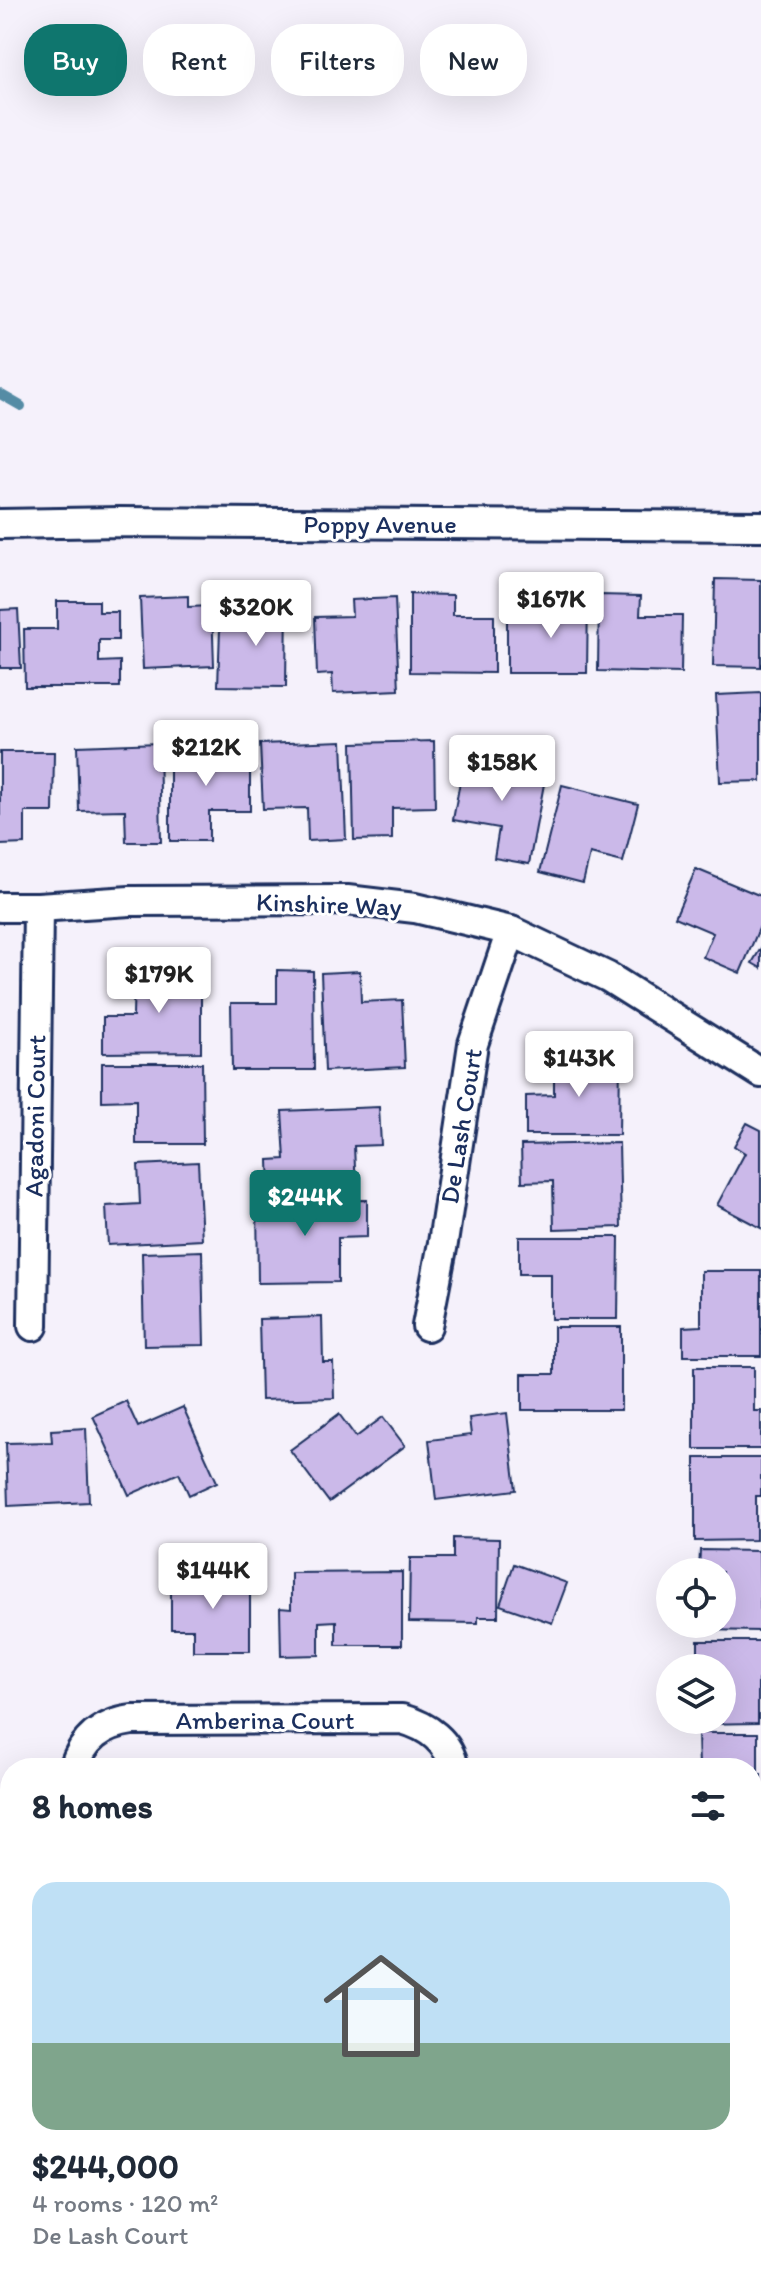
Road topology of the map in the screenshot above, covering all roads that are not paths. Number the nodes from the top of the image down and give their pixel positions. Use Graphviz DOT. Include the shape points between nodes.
graph roads {
  1 [pos="0,524"];
  2 [pos="761,526"];
  3 [pos="0,907"];
  4 [pos="38,907"];
  5 [pos="511,931"];
  6 [pos="761,1073"];
  7 [pos="33,1326"];
  8 [pos="427,1326"];
  9 [pos="77,1758"];
  10 [pos="450,1758"];
  11 [pos="72,2294"];
  12 [pos="84,2294"];
  1 -- 2 [label="street, Poppy Avenue"];
  3 -- 4 [label="street, Kinshire Way"];
  4 -- 5 [label="street, Kinshire Way" via="347,900 415,908"];
  4 -- 7 [label="street, Agadoni Court"];
  5 -- 6 [label="street, Kinshire Way" via="608,977"];
  5 -- 8 [label="street, De Lash Court" via="473,1044"];
  9 -- 10 [label="street, Amberina Court" via="90,1738 117,1722 402,1719 428,1729"];
  11 -- 12 [label="street"];
}
